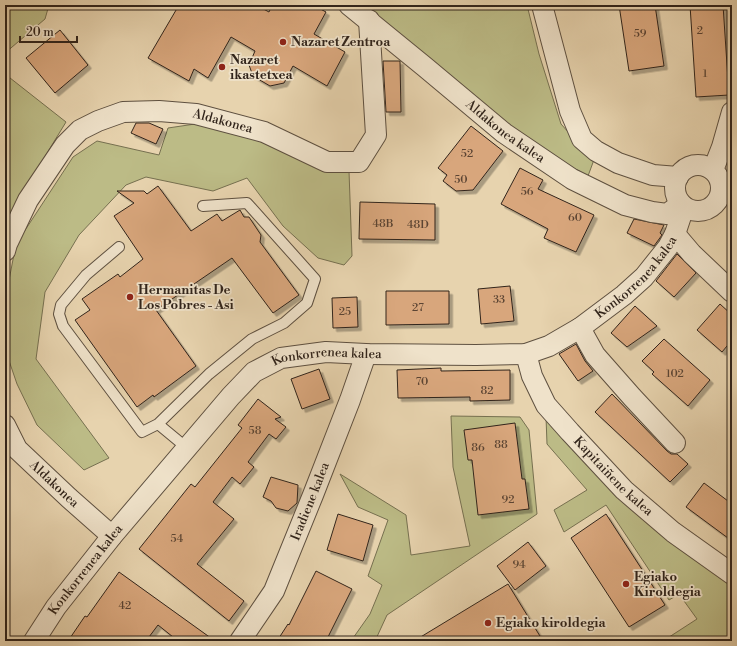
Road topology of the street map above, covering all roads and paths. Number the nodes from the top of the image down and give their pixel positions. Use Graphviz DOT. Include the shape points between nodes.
graph roads {
  1 [pos="349,5"];
  2 [pos="542,5"];
  3 [pos="369,20"];
  4 [pos="732,112"];
  5 [pos="713,170"];
  6 [pos="678,177"];
  7 [pos="727,194"];
  8 [pos="683,205"];
  9 [pos="203,206"];
  10 [pos="674,234"];
  11 [pos="119,247"];
  12 [pos="5,251"];
  13 [pos="732,292"];
  14 [pos="580,328"];
  15 [pos="366,354"];
  16 [pos="526,354"];
  17 [pos="158,424"];
  18 [pos="5,425"];
  19 [pos="675,443"];
  20 [pos="187,448"];
  21 [pos="112,536"];
  22 [pos="732,574"];
  23 [pos="34,641"];
  24 [pos="240,641"];
  1 -- 3 [label="street, Aldakonea kalea"];
  2 -- 6 [label="street" via="570,111 582,139 596,151 618,162 653,175"];
  3 -- 8 [label="street, Aldakonea kalea" via="504,133 572,179 625,205 652,212 667,214"];
  3 -- 12 [label="street, Aldakonea" via="376,135 359,162 327,162 264,132 196,114 123,112 80,130 65,145 28,200"];
  4 -- 5 [label="street"];
  5 -- 6 [label="street" via="700,164 682,171"];
  5 -- 7 [label="street"];
  6 -- 8 [label="street" via="675,187 678,199"];
  7 -- 8 [label="street" via="705,210 696,211"];
  8 -- 10 [label="street, Konkorrenea kalea"];
  9 -- 17 [label="lane" via="247,203 315,279 307,303 284,324 252,339 209,374"];
  10 -- 13 [label="street"];
  10 -- 14 [label="street, Konkorrenea kalea" via="668,247 644,277"];
  11 -- 17 [label="lane" via="86,275 61,305 59,314 63,326 142,432"];
  14 -- 16 [label="street, Konkorrenea kalea" via="549,346"];
  14 -- 19 [label="street" via="595,355"];
  15 -- 16 [label="street, Konkorrenea kalea"];
  15 -- 20 [label="street, Konkorrenea kalea" via="326,352 281,358 254,372"];
  15 -- 24 [label="street, Iradiene kalea" via="314,495 274,592"];
  16 -- 22 [label="street, Kapitaiñene kalea" via="532,376 546,405 575,438 624,490 673,532"];
  17 -- 20 [label="lane"];
  18 -- 21 [label="street, Aldakonea" via="16,449"];
  20 -- 21 [label="street, Konkorrenea kalea"];
  21 -- 23 [label="street, Konkorrenea kalea" via="56,607"];
}
